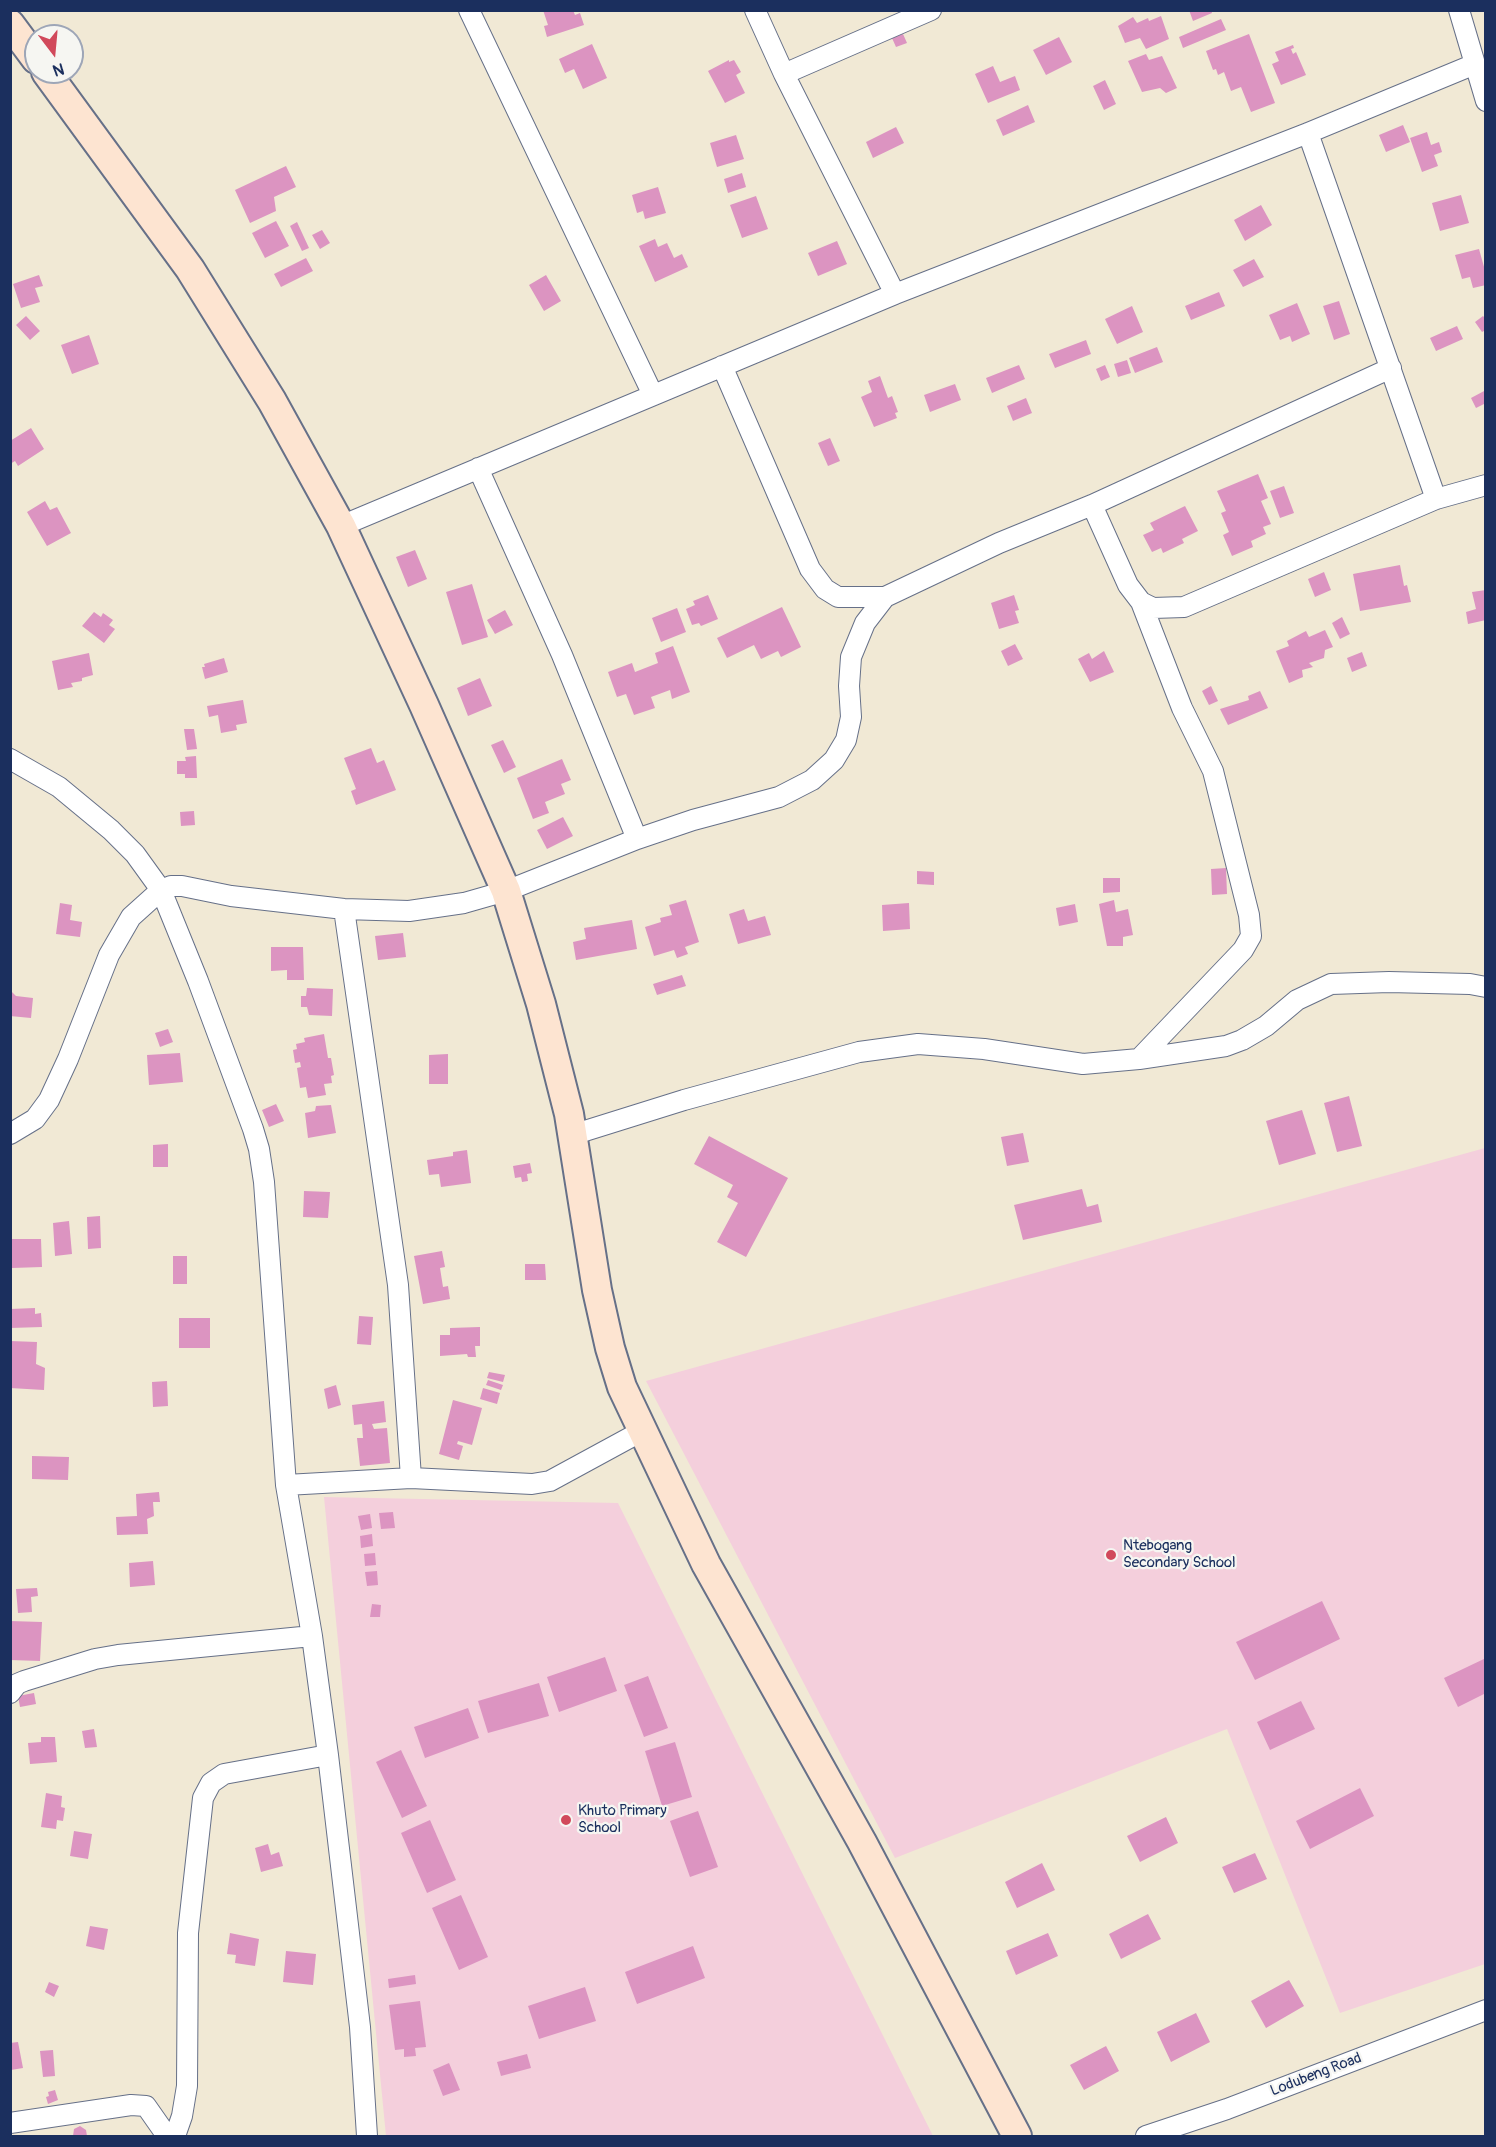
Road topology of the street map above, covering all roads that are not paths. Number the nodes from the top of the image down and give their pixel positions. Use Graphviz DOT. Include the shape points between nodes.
graph roads {
  1 [pos="469,10"];
  2 [pos="755,10"];
  3 [pos="931,10"];
  4 [pos="1459,10"];
  5 [pos="10,24"];
  6 [pos="24,43"];
  7 [pos="1475,64"];
  8 [pos="784,74"];
  9 [pos="55,84"];
  10 [pos="1485,101"];
  11 [pos="1308,133"];
  12 [pos="895,294"];
  13 [pos="722,366"];
  14 [pos="1391,368"];
  15 [pos="653,395"];
  16 [pos="478,468"];
  17 [pos="1485,485"];
  18 [pos="1436,499"];
  19 [pos="1092,505"];
  20 [pos="341,526"];
  21 [pos="885,597"];
  22 [pos="1141,602"];
  23 [pos="10,759"];
  24 [pos="636,839"];
  25 [pos="161,890"];
  26 [pos="506,891"];
  27 [pos="344,909"];
  28 [pos="1485,987"];
  29 [pos="1139,1059"];
  30 [pos="10,1134"];
  31 [pos="572,1135"];
  32 [pos="642,1431"];
  33 [pos="411,1478"];
  34 [pos="286,1485"];
  35 [pos="312,1636"];
  36 [pos="10,1693"];
  37 [pos="328,1755"];
  38 [pos="1485,2010"];
  39 [pos="23,2126"];
  40 [pos="167,2136"];
  41 [pos="175,2136"];
  42 [pos="367,2136"];
  43 [pos="1017,2136"];
  44 [pos="1146,2136"];
  1 -- 15 [label="street"];
  2 -- 8 [label="street"];
  3 -- 8 [label="street"];
  4 -- 7 [label="street"];
  5 -- 6 [label="street"];
  7 -- 10 [label="street"];
  7 -- 11 [label="street"];
  8 -- 12 [label="street"];
  9 -- 20 [label="street" via="190,269 272,401"];
  11 -- 12 [label="street"];
  11 -- 14 [label="street"];
  12 -- 13 [label="street"];
  13 -- 15 [label="street"];
  13 -- 21 [label="street" via="810,569 825,589 838,597"];
  14 -- 18 [label="street"];
  14 -- 19 [label="street"];
  15 -- 16 [label="street"];
  16 -- 20 [label="street"];
  16 -- 24 [label="street" via="562,656"];
  17 -- 18 [label="street"];
  18 -- 22 [label="street" via="1184,607 1153,608"];
  19 -- 21 [label="street" via="999,543"];
  19 -- 22 [label="street" via="1128,585"];
  20 -- 26 [label="street"];
  21 -- 24 [label="street" via="865,623 851,657 851,717 846,740 834,760 812,780 779,797"];
  22 -- 29 [label="street" via="1182,708 1213,771 1251,936 1243,950"];
  23 -- 25 [label="street" via="59,787 111,830 135,854"];
  24 -- 26 [label="street"];
  25 -- 27 [label="street" via="171,885 182,886 231,896"];
  25 -- 30 [label="street" via="131,917 109,955 49,1100 35,1119"];
  25 -- 34 [label="street" via="258,1149 264,1182"];
  26 -- 27 [label="street" via="464,903 409,911"];
  26 -- 31 [label="street" via="541,1004"];
  27 -- 33 [label="street" via="398,1285"];
  28 -- 29 [label="street" via="1400,982 1331,984 1296,1000 1266,1026 1242,1040"];
  29 -- 31 [label="street" via="1083,1064 918,1044 859,1052"];
  31 -- 32 [label="street" via="610,1348"];
  32 -- 33 [label="street" via="550,1481 532,1484"];
  32 -- 43 [label="street" via="706,1564 862,1842"];
  33 -- 34 [label="street"];
  34 -- 35 [label="street"];
  35 -- 36 [label="street" via="95,1659 24,1681"];
  35 -- 37 [label="street"];
  37 -- 41 [label="street" via="224,1774 211,1783 203,1798 188,1933 187,2086"];
  37 -- 42 [label="street" via="360,2027"];
  38 -- 44 [label="street, Lodubeng Road"];
  39 -- 40 [label="street" via="130,2105 146,2106"];
}
